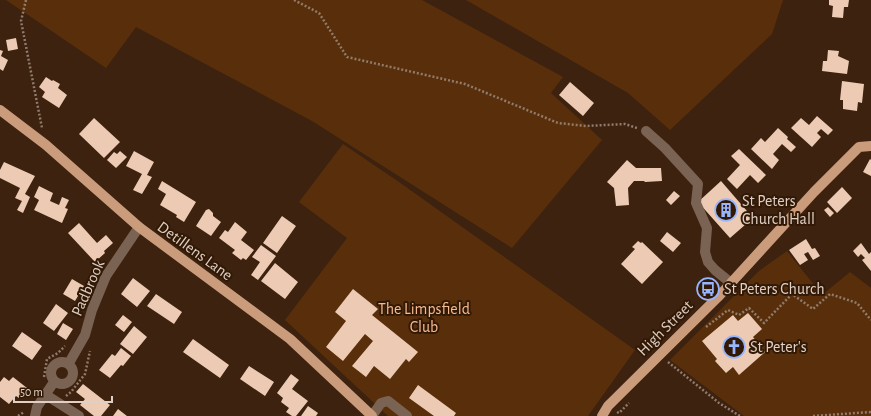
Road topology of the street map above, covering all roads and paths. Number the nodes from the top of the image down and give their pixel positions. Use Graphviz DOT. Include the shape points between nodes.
graph roads {
  1 [pos="26,0"];
  2 [pos="294,0"];
  3 [pos="0,110"];
  4 [pos="646,130"];
  5 [pos="870,143"];
  6 [pos="46,144"];
  7 [pos="139,228"];
  8 [pos="731,283"];
  9 [pos="871,320"];
  10 [pos="703,329"];
  11 [pos="66,345"];
  12 [pos="69,363"];
  13 [pos="662,367"];
  14 [pos="44,378"];
  15 [pos="54,382"];
  16 [pos="46,394"];
  17 [pos="630,402"];
  18 [pos="608,406"];
  19 [pos="871,412"];
  20 [pos="31,413"];
  21 [pos="18,416"];
  22 [pos="79,416"];
  23 [pos="372,416"];
  24 [pos="406,416"];
  25 [pos="602,416"];
  26 [pos="740,416"];
  27 [pos="813,416"];
  1 -- 6 [label="path" via="21,21"];
  2 -- 4 [label="path" via="319,13 347,57 465,84 558,123 586,126 625,124"];
  3 -- 6 [label="main road, Detillens Lane"];
  4 -- 8 [label="street" via="698,184 696,203 707,228 707,258 715,270"];
  5 -- 8 [label="main road, High Street" via="859,147 814,192"];
  6 -- 7 [label="main road, Detillens Lane"];
  7 -- 12 [label="street, Padbrook" via="106,276 85,334"];
  7 -- 23 [label="main road, Detillens Lane" via="290,339"];
  8 -- 18 [label="main road, High Street"];
  9 -- 10 [label="path" via="857,303 830,294 813,309 792,294 764,323 749,308 739,315 728,310"];
  11 -- 14 [label="path" via="47,359"];
  12 -- 15 [label="street" via="56,362 52,367 50,374"];
  12 -- 15 [label="street" via="74,370 72,379 66,384"];
  13 -- 26 [label="path" via="668,362"];
  15 -- 16 [label="street"];
  16 -- 20 [label="street"];
  16 -- 22 [label="street"];
  17 -- 18 [label="path" via="620,414"];
  18 -- 25 [label="main road, High Street"];
  19 -- 27 [label="path"];
  20 -- 21 [label="path"];
  23 -- 24 [label="street" via="382,403 388,401"];
}
